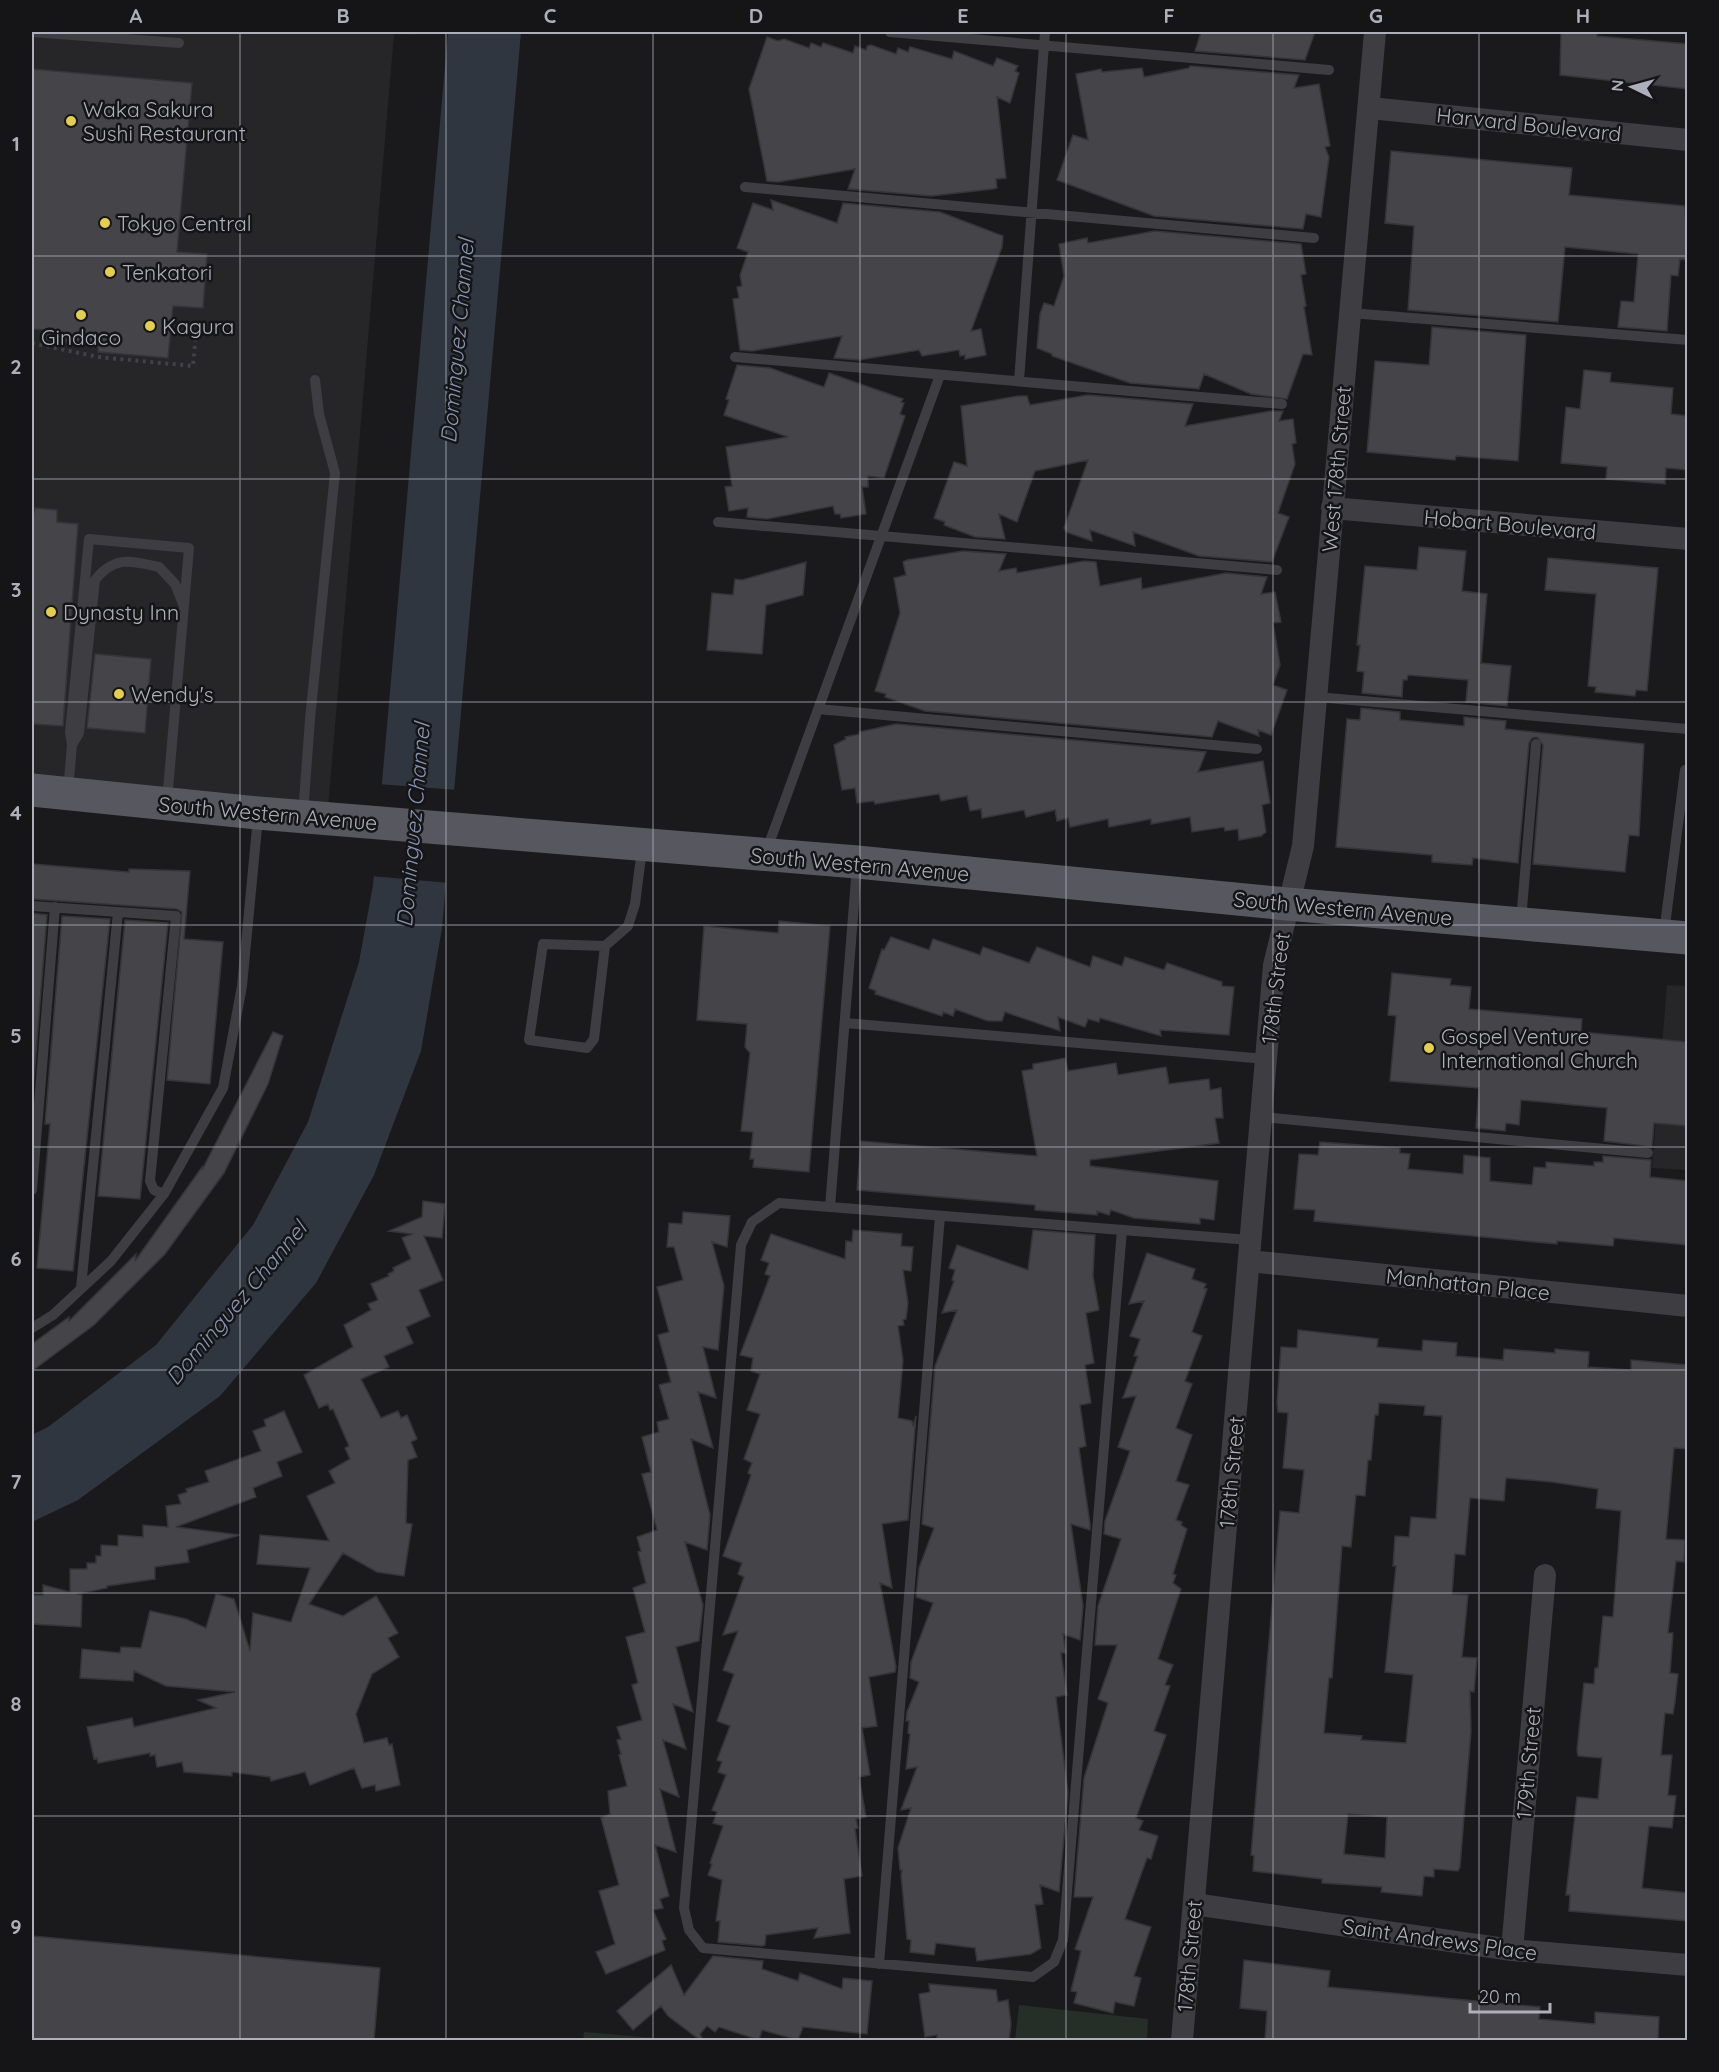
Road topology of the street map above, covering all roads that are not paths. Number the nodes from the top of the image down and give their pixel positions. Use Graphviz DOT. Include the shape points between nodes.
graph roads {
  1 [pos="32,32"];
  2 [pos="890,32"];
  3 [pos="1045,32"];
  4 [pos="1375,32"];
  5 [pos="178,43"];
  6 [pos="1044,45"];
  7 [pos="1329,70"];
  8 [pos="1370,108"];
  9 [pos="1688,140"];
  10 [pos="745,187"];
  11 [pos="1031,213"];
  12 [pos="1314,238"];
  13 [pos="1350,313"];
  14 [pos="1688,340"];
  15 [pos="735,357"];
  16 [pos="940,375"];
  17 [pos="315,380"];
  18 [pos="1019,381"];
  19 [pos="1282,404"];
  20 [pos="1332,508"];
  21 [pos="718,522"];
  22 [pos="881,536"];
  23 [pos="1688,539"];
  24 [pos="1277,570"];
  25 [pos="184,607"];
  26 [pos="1316,697"];
  27 [pos="818,710"];
  28 [pos="1688,729"];
  29 [pos="1536,744"];
  30 [pos="72,745"];
  31 [pos="1257,749"];
  32 [pos="1685,770"];
  33 [pos="32,790"];
  34 [pos="68,794"];
  35 [pos="166,804"];
  36 [pos="258,813"];
  37 [pos="303,817"];
  38 [pos="642,846"];
  39 [pos="765,855"];
  40 [pos="857,862"];
  41 [pos="1287,904"];
  42 [pos="32,906"];
  43 [pos="55,907"];
  44 [pos="118,912"];
  45 [pos="1521,924"];
  46 [pos="1676,937"];
  47 [pos="605,946"];
  48 [pos="845,1023"];
  49 [pos="1266,1059"];
  50 [pos="1262,1118"];
  51 [pos="1648,1153"];
  52 [pos="32,1190"];
  53 [pos="164,1194"];
  54 [pos="830,1207"];
  55 [pos="940,1216"];
  56 [pos="1122,1230"];
  57 [pos="1250,1250"];
  58 [pos="81,1288"];
  59 [pos="1688,1306"];
  60 [pos="32,1328"];
  61 [pos="1545,1575"];
  62 [pos="1194,1904"];
  63 [pos="1512,1950"];
  64 [pos="879,1964"];
  65 [pos="1688,1965"];
  66 [pos="1182,2040"];
  1 -- 5 [label="lane"];
  2 -- 6 [label="lane"];
  3 -- 6 [label="lane"];
  4 -- 8 [label="street, West 178th Street"];
  6 -- 7 [label="lane"];
  6 -- 11 [label="lane"];
  8 -- 9 [label="street, Harvard Boulevard"];
  8 -- 13 [label="street, West 178th Street"];
  10 -- 11 [label="lane"];
  11 -- 12 [label="lane"];
  11 -- 18 [label="lane"];
  13 -- 14 [label="lane"];
  13 -- 20 [label="street, West 178th Street"];
  15 -- 16 [label="lane"];
  16 -- 18 [label="lane"];
  16 -- 22 [label="lane"];
  17 -- 37 [label="lane" via="319,414 335,473"];
  18 -- 19 [label="lane"];
  20 -- 23 [label="street, Hobart Boulevard"];
  20 -- 26 [label="street, West 178th Street"];
  21 -- 22 [label="lane"];
  22 -- 24 [label="lane"];
  22 -- 27 [label="lane"];
  25 -- 30 [label="lane" via="175,584 159,567 116,562 94,580 79,733"];
  25 -- 30 [label="lane" via="189,548 89,539 70,732"];
  25 -- 35 [label="lane"];
  26 -- 28 [label="lane"];
  26 -- 41 [label="street, West 178th Street" via="1303,846"];
  27 -- 31 [label="lane"];
  27 -- 39 [label="lane"];
  29 -- 45 [label="lane"];
  30 -- 34 [label="lane"];
  32 -- 46 [label="lane"];
  33 -- 34 [label="main road, South Western Avenue"];
  34 -- 35 [label="main road, South Western Avenue"];
  35 -- 36 [label="main road, South Western Avenue"];
  36 -- 37 [label="main road, South Western Avenue"];
  36 -- 53 [label="lane" via="242,986 223,1088"];
  37 -- 38 [label="main road, South Western Avenue"];
  38 -- 39 [label="main road, South Western Avenue"];
  38 -- 47 [label="lane" via="635,904 628,926"];
  39 -- 40 [label="main road, South Western Avenue"];
  40 -- 41 [label="main road, South Western Avenue"];
  40 -- 48 [label="lane"];
  41 -- 45 [label="main road, South Western Avenue"];
  41 -- 49 [label="street, 178th Street" via="1274,965"];
  42 -- 43 [label="lane"];
  43 -- 44 [label="lane"];
  43 -- 52 [label="lane"];
  44 -- 53 [label="lane" via="176,916 150,1181 154,1190"];
  44 -- 58 [label="lane"];
  45 -- 46 [label="main road, South Western Avenue"];
  47 -- 47 [label="lane" via="594,1039 587,1048 529,1040 543,944"];
  48 -- 49 [label="lane"];
  48 -- 54 [label="lane"];
  49 -- 50 [label="street, 178th Street"];
  50 -- 51 [label="lane"];
  50 -- 57 [label="street, 178th Street"];
  53 -- 58 [label="lane" via="111,1261"];
  54 -- 55 [label="lane"];
  54 -- 64 [label="lane" via="779,1203 752,1222 741,1245 684,1908 689,1930 703,1948"];
  55 -- 56 [label="lane"];
  55 -- 64 [label="lane"];
  56 -- 57 [label="lane"];
  56 -- 64 [label="lane" via="1063,1940 1054,1962 1033,1977"];
  57 -- 59 [label="street, Manhattan Place"];
  57 -- 62 [label="street, 178th Street"];
  58 -- 60 [label="lane" via="53,1315"];
  61 -- 63 [label="street, 179th Street"];
  62 -- 63 [label="street, Saint Andrews Place"];
  62 -- 66 [label="street, 178th Street"];
  63 -- 65 [label="street, Saint Andrews Place"];
}
